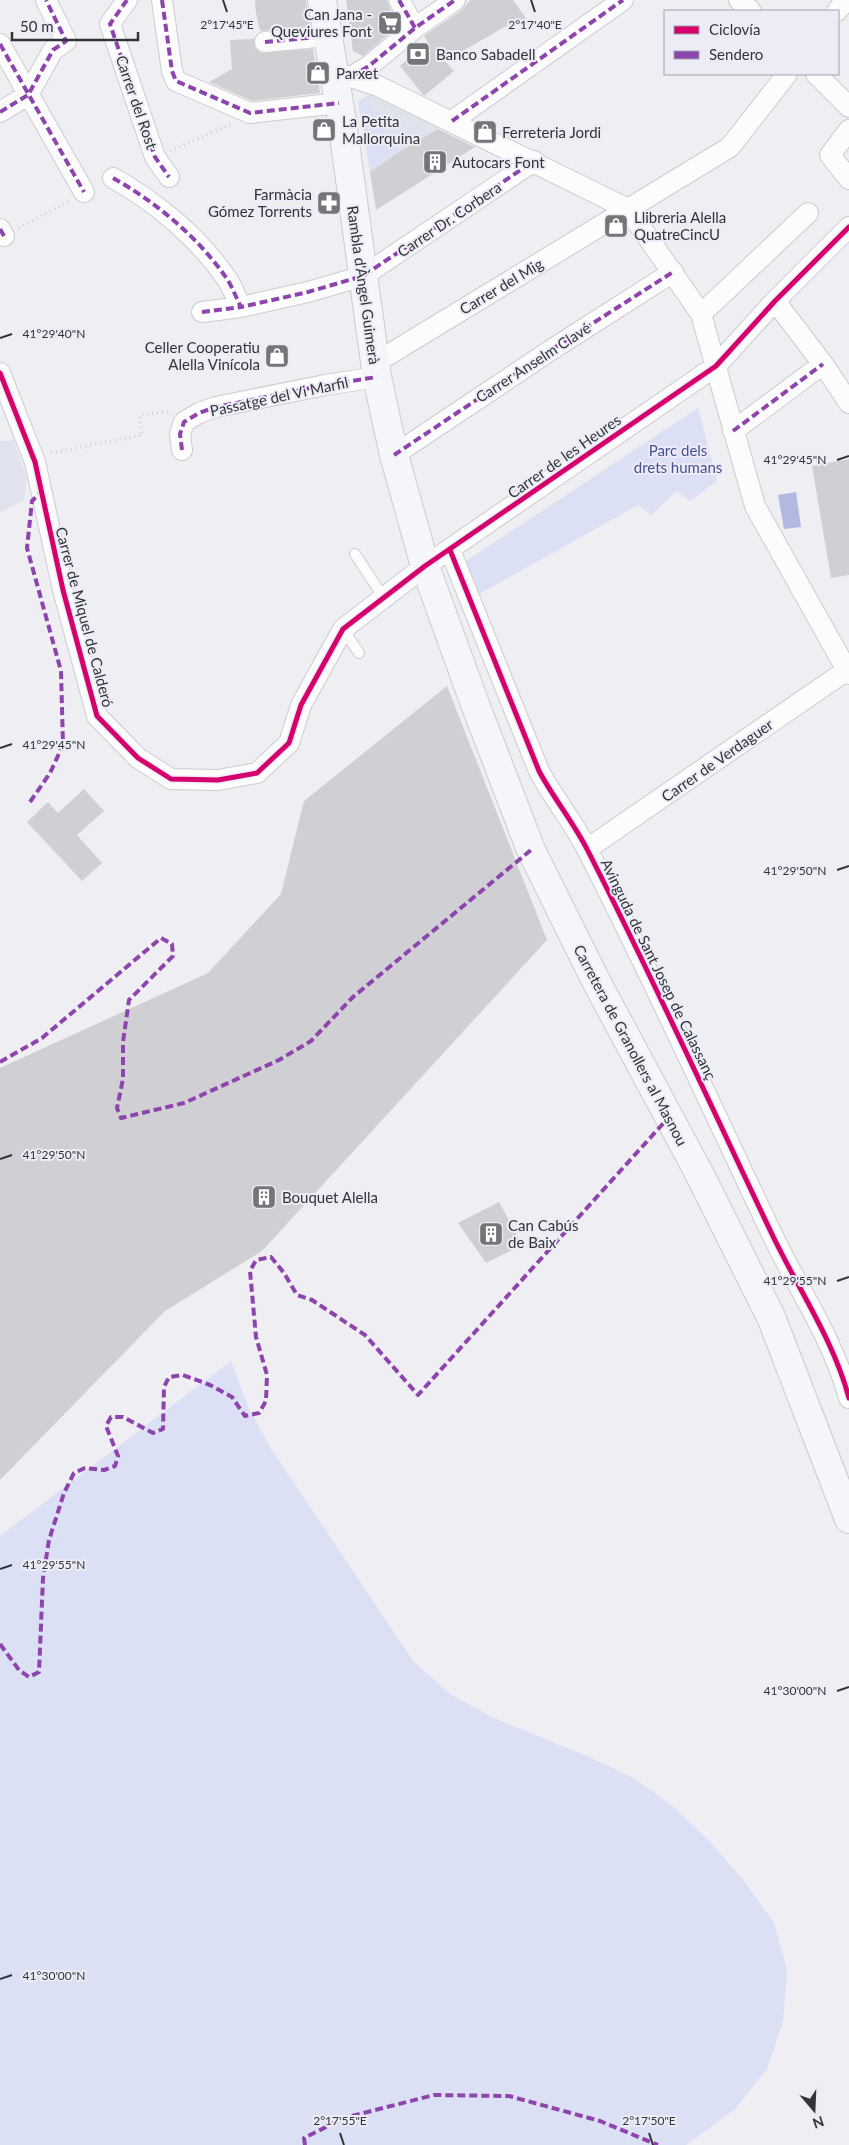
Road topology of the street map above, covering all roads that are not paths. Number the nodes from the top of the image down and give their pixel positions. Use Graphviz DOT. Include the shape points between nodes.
graph roads {
  1 [pos="46,0"];
  2 [pos="128,0"];
  3 [pos="162,0"];
  4 [pos="322,0"];
  5 [pos="399,0"];
  6 [pos="455,0"];
  7 [pos="623,0"];
  8 [pos="739,0"];
  9 [pos="846,0"];
  10 [pos="750,10"];
  11 [pos="838,10"];
  12 [pos="415,28"];
  13 [pos="327,36"];
  14 [pos="265,42"];
  15 [pos="0,44"];
  16 [pos="342,75"];
  17 [pos="786,75"];
  18 [pos="817,75"];
  19 [pos="28,95"];
  20 [pos="339,103"];
  21 [pos="849,107"];
  22 [pos="0,112"];
  23 [pos="452,122"];
  24 [pos="849,130"];
  25 [pos="534,161"];
  26 [pos="169,177"];
  27 [pos="113,178"];
  28 [pos="849,179"];
  29 [pos="84,192"];
  30 [pos="628,209"];
  31 [pos="808,213"];
  32 [pos="849,227"];
  33 [pos="673,272"];
  34 [pos="363,276"];
  35 [pos="775,301"];
  36 [pos="241,307"];
  37 [pos="202,312"];
  38 [pos="701,314"];
  39 [pos="823,364"];
  40 [pos="716,366"];
  41 [pos="376,370"];
  42 [pos="0,373"];
  43 [pos="849,403"];
  44 [pos="734,431"];
  45 [pos="182,450"];
  46 [pos="394,455"];
  47 [pos="450,550"];
  48 [pos="355,554"];
  49 [pos="426,566"];
  50 [pos="384,598"];
  51 [pos="343,629"];
  52 [pos="359,654"];
  53 [pos="848,672"];
  54 [pos="587,849"];
  55 [pos="849,1398"];
  56 [pos="849,1519"];
  1 -- 19 [label="street" via="66,41 53,50"];
  2 -- 26 [label="street, Carrer del Rost" via="110,24 155,157"];
  3 -- 20 [label="street" via="176,81 250,113"];
  4 -- 13 [label="main road, Rambla d'Àngel Guimerà"];
  5 -- 12 [label="street"];
  6 -- 12 [label="street"];
  7 -- 23 [label="street"];
  8 -- 10 [label="street"];
  9 -- 11 [label="street"];
  12 -- 16 [label="street" via="369,66"];
  13 -- 14 [label="street"];
  13 -- 16 [label="main road, Rambla d'Àngel Guimerà"];
  15 -- 19 [label="street"];
  16 -- 20 [label="main road, Rambla d'Àngel Guimerà"];
  16 -- 23 [label="street" via="378,86"];
  17 -- 30 [label="street, Carrer del Mig" via="730,147"];
  18 -- 21 [label="street"];
  19 -- 22 [label="street"];
  19 -- 29 [label="street"];
  20 -- 34 [label="main road, Rambla d'Àngel Guimerà"];
  23 -- 25 [label="street"];
  24 -- 28 [label="street" via="830,155"];
  25 -- 30 [label="street"];
  25 -- 34 [label="street, Carrer Dr. Corbera"];
  27 -- 36 [label="street" via="155,206 204,250 228,280"];
  30 -- 33 [label="street"];
  30 -- 41 [label="street, Carrer del Mig"];
  31 -- 38 [label="street"];
  32 -- 35 [label="street, Carrer de les Heures"];
  33 -- 38 [label="street"];
  33 -- 46 [label="street, Carrer Anselm Clavé"];
  34 -- 36 [label="street, Carrer Dr. Corbera"];
  34 -- 41 [label="main road, Rambla d'Àngel Guimerà"];
  35 -- 39 [label="street"];
  35 -- 40 [label="street, Carrer de les Heures"];
  36 -- 37 [label="street, Carrer Dr. Corbera"];
  38 -- 40 [label="street"];
  39 -- 43 [label="street"];
  39 -- 44 [label="street"];
  40 -- 44 [label="street"];
  40 -- 47 [label="street, Carrer de les Heures"];
  41 -- 45 [label="street, Passatge del Vi Marfil" via="324,385 216,407 189,418 180,434"];
  41 -- 46 [label="main road, Rambla d'Àngel Guimerà"];
  42 -- 51 [label="street, Carrer de Miquel de Calderó" via="35,462 63,590 97,716 138,758 171,779 218,780 257,773 289,743 301,705"];
  44 -- 53 [label="street" via="755,506"];
  46 -- 49 [label="main road, Rambla d'Àngel Guimerà"];
  47 -- 49 [label="street, Carrer de les Heures"];
  47 -- 54 [label="street, Avinguda de Sant Josep de Calassanç" via="528,746 550,792"];
  48 -- 50 [label="lane"];
  49 -- 50 [label="street, Carrer de Miquel de Calderó"];
  49 -- 56 [label="main road, Carretera de Granollers al Masnou" via="531,850 771,1317"];
  50 -- 51 [label="street, Carrer de Miquel de Calderó"];
  51 -- 52 [label="lane"];
  53 -- 54 [label="street, Carrer de Verdaguer"];
  54 -- 55 [label="street, Avinguda de Sant Josep de Calassanç" via="774,1239 836,1358"];
}
